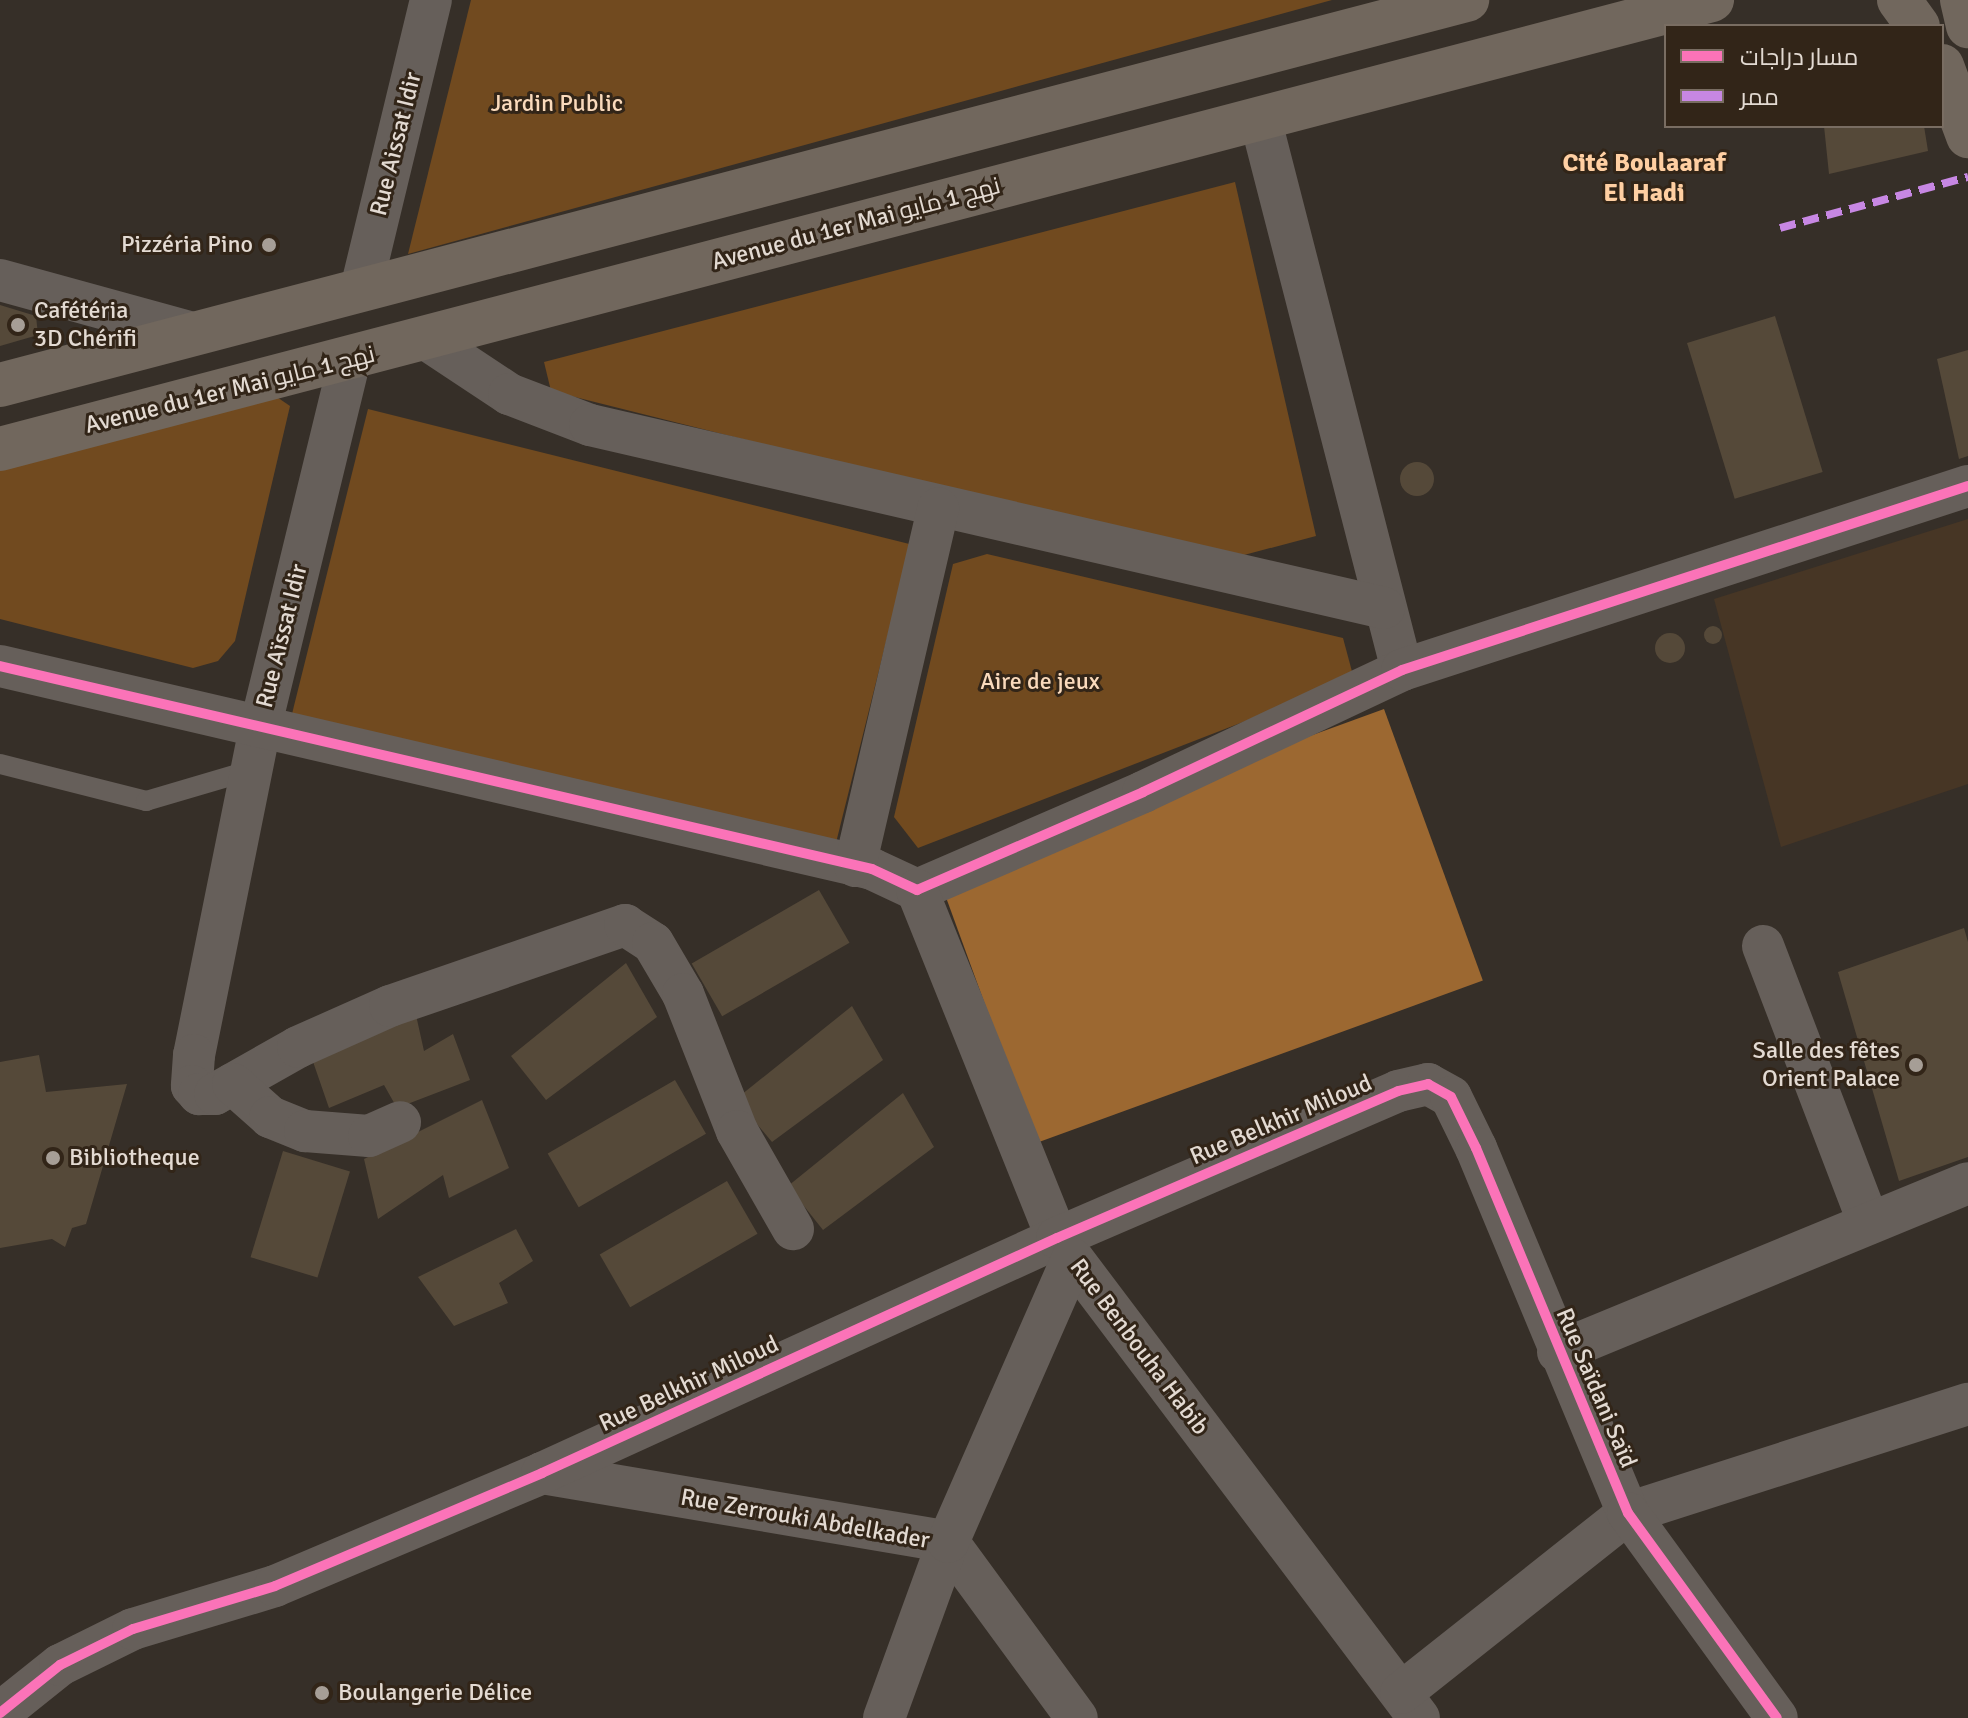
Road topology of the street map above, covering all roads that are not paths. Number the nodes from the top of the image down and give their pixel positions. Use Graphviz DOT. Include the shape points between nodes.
graph roads {
  1 [pos="431,0"];
  2 [pos="1467,0"];
  3 [pos="1712,0"];
  4 [pos="1899,0"];
  5 [pos="1962,0"];
  6 [pos="1917,24"];
  7 [pos="1968,26"];
  8 [pos="1944,71"];
  9 [pos="1260,118"];
  10 [pos="1968,136"];
  11 [pos="0,280"];
  12 [pos="361,289"];
  13 [pos="192,333"];
  14 [pos="426,339"];
  15 [pos="350,359"];
  16 [pos="0,385"];
  17 [pos="0,449"];
  18 [pos="1968,486"];
  19 [pos="938,509"];
  20 [pos="1384,608"];
  21 [pos="0,666"];
  22 [pos="1402,670"];
  23 [pos="260,728"];
  24 [pos="0,764"];
  25 [pos="251,770"];
  26 [pos="855,866"];
  27 [pos="917,890"];
  28 [pos="1763,946"];
  29 [pos="233,1084"];
  30 [pos="1398,1091"];
  31 [pos="400,1122"];
  32 [pos="1968,1183"];
  33 [pos="1869,1223"];
  34 [pos="793,1229"];
  35 [pos="1064,1248"];
  36 [pos="1558,1352"];
  37 [pos="1968,1404"];
  38 [pos="542,1473"];
  39 [pos="1628,1513"];
  40 [pos="948,1542"];
  41 [pos="1410,1706"];
  42 [pos="0,1715"];
  43 [pos="6,1718"];
  44 [pos="884,1718"];
  45 [pos="1077,1718"];
  46 [pos="1777,1718"];
  1 -- 12 [label="street, Rue Aissat Idir"];
  2 -- 12 [label="main road"];
  3 -- 9 [label="main road, Avenue du 1er Mai نهج 1 مايو"];
  4 -- 6 [label="main road"];
  5 -- 7 [label="main road"];
  8 -- 10 [label="main road"];
  9 -- 14 [label="main road, Avenue du 1er Mai نهج 1 مايو"];
  9 -- 20 [label="street"];
  11 -- 13 [label="street"];
  12 -- 13 [label="main road"];
  12 -- 15 [label="main road"];
  13 -- 16 [label="main road"];
  14 -- 15 [label="main road, Avenue du 1er Mai نهج 1 مايو"];
  14 -- 19 [label="street" via="509,394 590,425"];
  15 -- 17 [label="main road, Avenue du 1er Mai نهج 1 مايو"];
  15 -- 23 [label="street, Rue Aïssat Idir"];
  18 -- 22 [label="street"];
  19 -- 20 [label="street"];
  19 -- 26 [label="street"];
  20 -- 22 [label="street"];
  21 -- 23 [label="street"];
  22 -- 27 [label="street" via="1143,792"];
  23 -- 25 [label="street, Rue Aïssat Idir"];
  23 -- 26 [label="street"];
  24 -- 25 [label="lane" via="146,801"];
  25 -- 29 [label="street, Rue Aïssat Idir" via="192,1086 199,1094 215,1094"];
  26 -- 27 [label="street"];
  27 -- 35 [label="street, Rue Benbouha Habib"];
  28 -- 33 [label="street"];
  29 -- 31 [label="street" via="270,1117 305,1131 369,1136"];
  29 -- 34 [label="street" via="298,1047 390,1006 625,925 653,943 683,994 737,1131"];
  30 -- 35 [label="street, Rue Belkhir Miloud"];
  30 -- 36 [label="street, Rue Saïdani Saïd" via="1428,1084 1451,1097"];
  32 -- 33 [label="street"];
  33 -- 36 [label="street"];
  35 -- 38 [label="street, Rue Belkhir Miloud"];
  35 -- 40 [label="street"];
  35 -- 41 [label="street, Rue Benbouha Habib"];
  36 -- 39 [label="street, Rue Saïdani Saïd"];
  37 -- 39 [label="street"];
  38 -- 40 [label="street, Rue Zerrouki Abdelkader"];
  38 -- 42 [label="street, Rue Belkhir Miloud" via="275,1586 133,1629 60,1665"];
  39 -- 41 [label="street"];
  39 -- 46 [label="street, Rue Saïdani Saïd"];
  40 -- 44 [label="street"];
  40 -- 45 [label="street, Rue Zerrouki Abdelkader"];
  42 -- 43 [label="street"];
}
